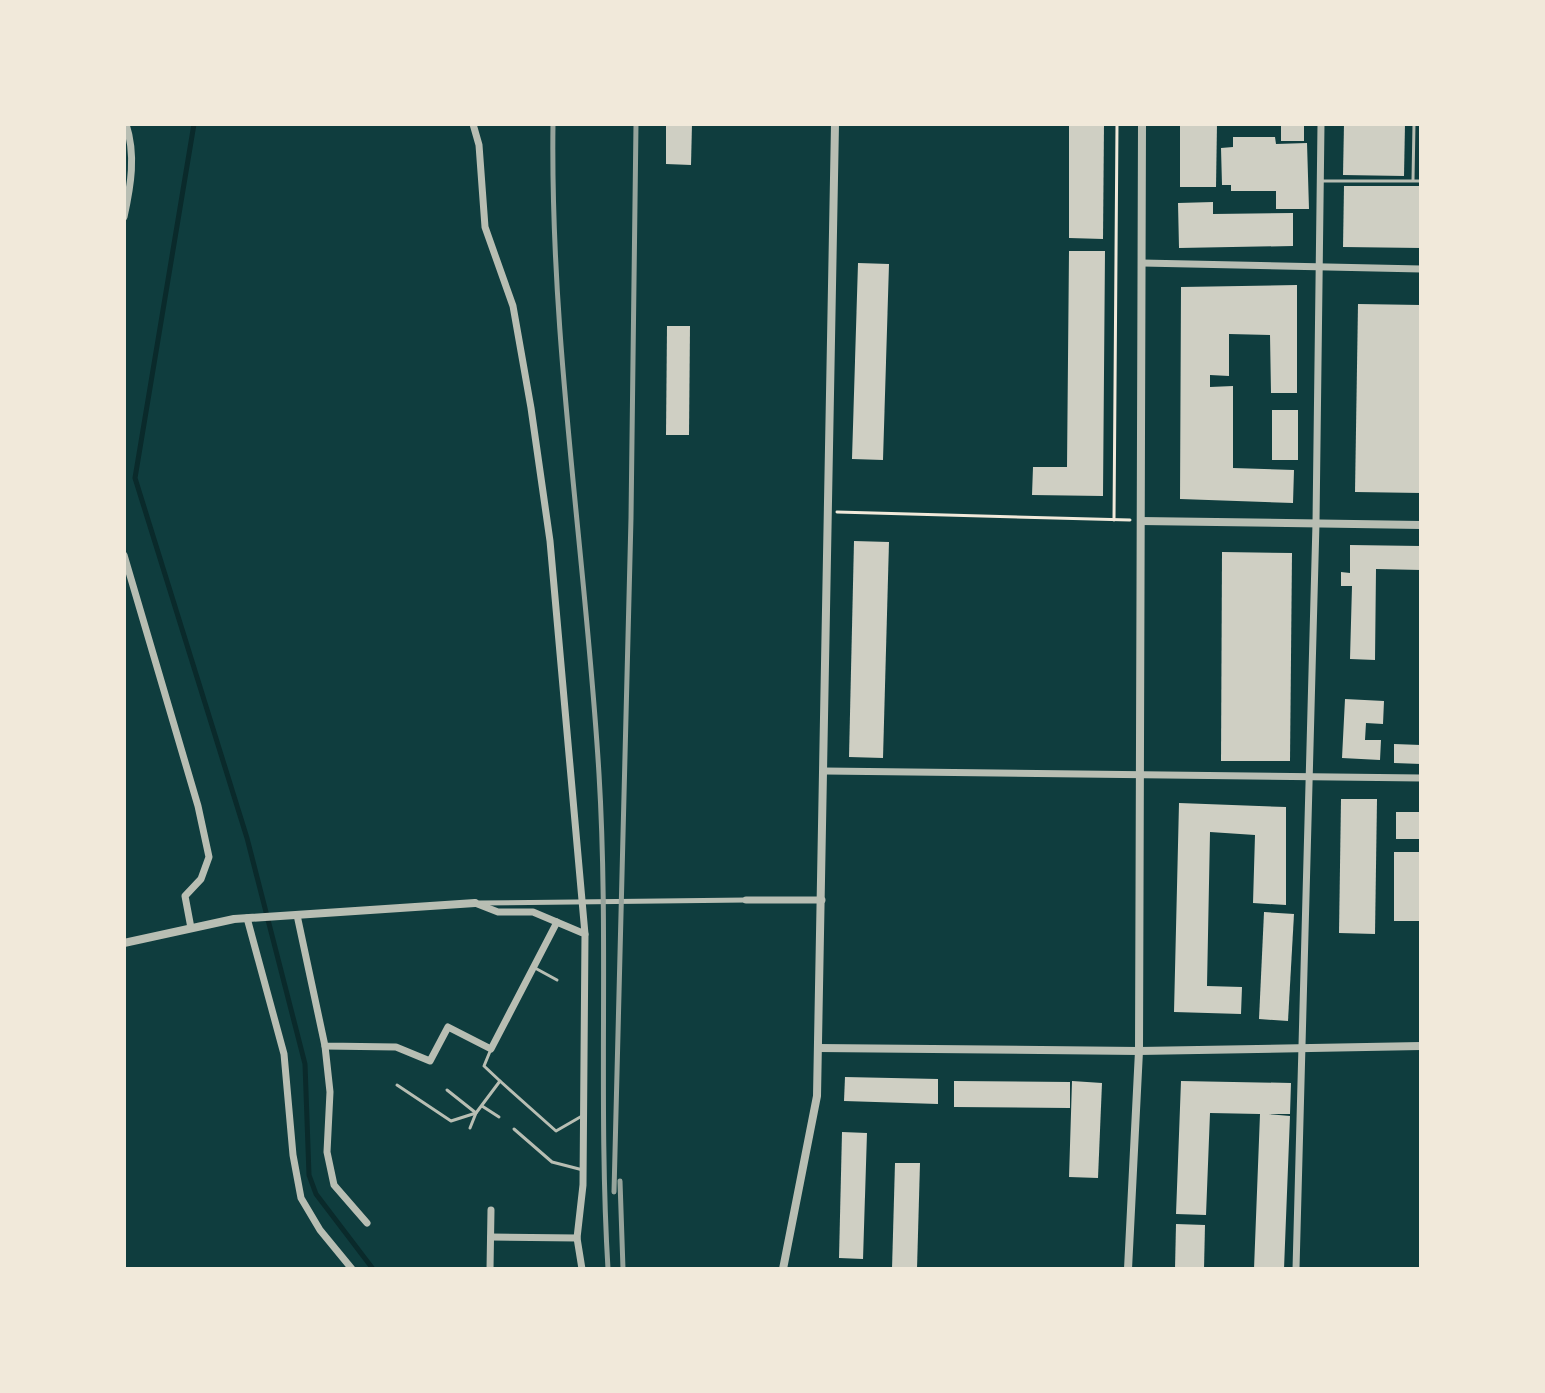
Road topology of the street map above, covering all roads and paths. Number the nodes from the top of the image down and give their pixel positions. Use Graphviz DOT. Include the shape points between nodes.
graph roads {
  1 [pos="126,124"];
  2 [pos="473,124"];
  3 [pos="835,124"];
  4 [pos="1117,124"];
  5 [pos="1142,124"];
  6 [pos="1321,124"];
  7 [pos="1414,124"];
  8 [pos="1320,181"];
  9 [pos="1421,181"];
  10 [pos="1413,182"];
  11 [pos="124,217"];
  12 [pos="1142,263"];
  13 [pos="1319,267"];
  14 [pos="1421,269"];
  15 [pos="829,512"];
  16 [pos="1114,520"];
  17 [pos="1141,521"];
  18 [pos="1316,523"];
  19 [pos="1421,525"];
  20 [pos="124,555"];
  21 [pos="825,771"];
  22 [pos="1141,777"];
  23 [pos="1309,778"];
  24 [pos="1421,778"];
  25 [pos="746,900"];
  26 [pos="822,900"];
  27 [pos="475,903"];
  28 [pos="297,915"];
  29 [pos="247,918"];
  30 [pos="557,922"];
  31 [pos="191,928"];
  32 [pos="585,934"];
  33 [pos="124,943"];
  34 [pos="535,968"];
  35 [pos="557,980"];
  36 [pos="325,1046"];
  37 [pos="1421,1046"];
  38 [pos="818,1048"];
  39 [pos="1302,1048"];
  40 [pos="491,1049"];
  41 [pos="1139,1051"];
  42 [pos="500,1081"];
  43 [pos="397,1085"];
  44 [pos="447,1090"];
  45 [pos="482,1106"];
  46 [pos="476,1113"];
  47 [pos="583,1115"];
  48 [pos="499,1117"];
  49 [pos="470,1128"];
  50 [pos="514,1129"];
  51 [pos="583,1170"];
  52 [pos="491,1210"];
  53 [pos="367,1223"];
  54 [pos="491,1237"];
  55 [pos="577,1238"];
  56 [pos="352,1269"];
  57 [pos="490,1269"];
  58 [pos="582,1269"];
  59 [pos="783,1269"];
  60 [pos="1128,1269"];
  61 [pos="1296,1269"];
  1 -- 11 [label="street" via="133,145"];
  2 -- 32 [label="street" via="485,227 513,306 550,541"];
  3 -- 15 [label="street"];
  4 -- 16 [label="path"];
  5 -- 12 [label="street"];
  6 -- 8 [label="street"];
  7 -- 10 [label="lane"];
  8 -- 10 [label="lane"];
  8 -- 13 [label="street"];
  9 -- 10 [label="lane"];
  12 -- 13 [label="street"];
  12 -- 17 [label="street"];
  13 -- 14 [label="street"];
  13 -- 18 [label="street"];
  15 -- 16 [label="path"];
  15 -- 21 [label="street"];
  16 -- 17 [label="path"];
  17 -- 18 [label="street"];
  17 -- 22 [label="street"];
  18 -- 19 [label="street"];
  18 -- 23 [label="street"];
  20 -- 31 [label="street" via="209,857 201,879 185,896"];
  21 -- 22 [label="street"];
  21 -- 26 [label="street"];
  22 -- 23 [label="street"];
  22 -- 41 [label="street"];
  23 -- 24 [label="street"];
  23 -- 39 [label="street"];
  25 -- 26 [label="street"];
  25 -- 27 [label="street"];
  26 -- 38 [label="street"];
  27 -- 28 [label="street"];
  27 -- 30 [label="street" via="498,912 533,912"];
  28 -- 29 [label="street"];
  28 -- 36 [label="street"];
  29 -- 31 [label="street"];
  29 -- 56 [label="street" via="284,1054 301,1198"];
  30 -- 32 [label="street"];
  30 -- 34 [label="street"];
  31 -- 33 [label="street"];
  32 -- 47 [label="street"];
  34 -- 35 [label="lane"];
  34 -- 40 [label="street"];
  36 -- 40 [label="street" via="396,1047 430,1061 448,1027"];
  36 -- 53 [label="street" via="330,1092 327,1152 334,1185"];
  37 -- 39 [label="street"];
  38 -- 41 [label="street"];
  38 -- 59 [label="street" via="817,1096"];
  39 -- 41 [label="street"];
  39 -- 61 [label="street"];
  40 -- 42 [label="lane" via="484,1066"];
  41 -- 60 [label="street"];
  42 -- 45 [label="lane"];
  42 -- 47 [label="lane" via="556,1131"];
  43 -- 46 [label="lane" via="451,1121"];
  44 -- 46 [label="lane"];
  45 -- 46 [label="lane"];
  45 -- 48 [label="lane"];
  46 -- 49 [label="lane"];
  47 -- 51 [label="street"];
  50 -- 51 [label="lane" via="552,1162"];
  51 -- 55 [label="street"];
  52 -- 54 [label="street"];
  54 -- 55 [label="street"];
  54 -- 57 [label="street"];
  55 -- 58 [label="street"];
}
